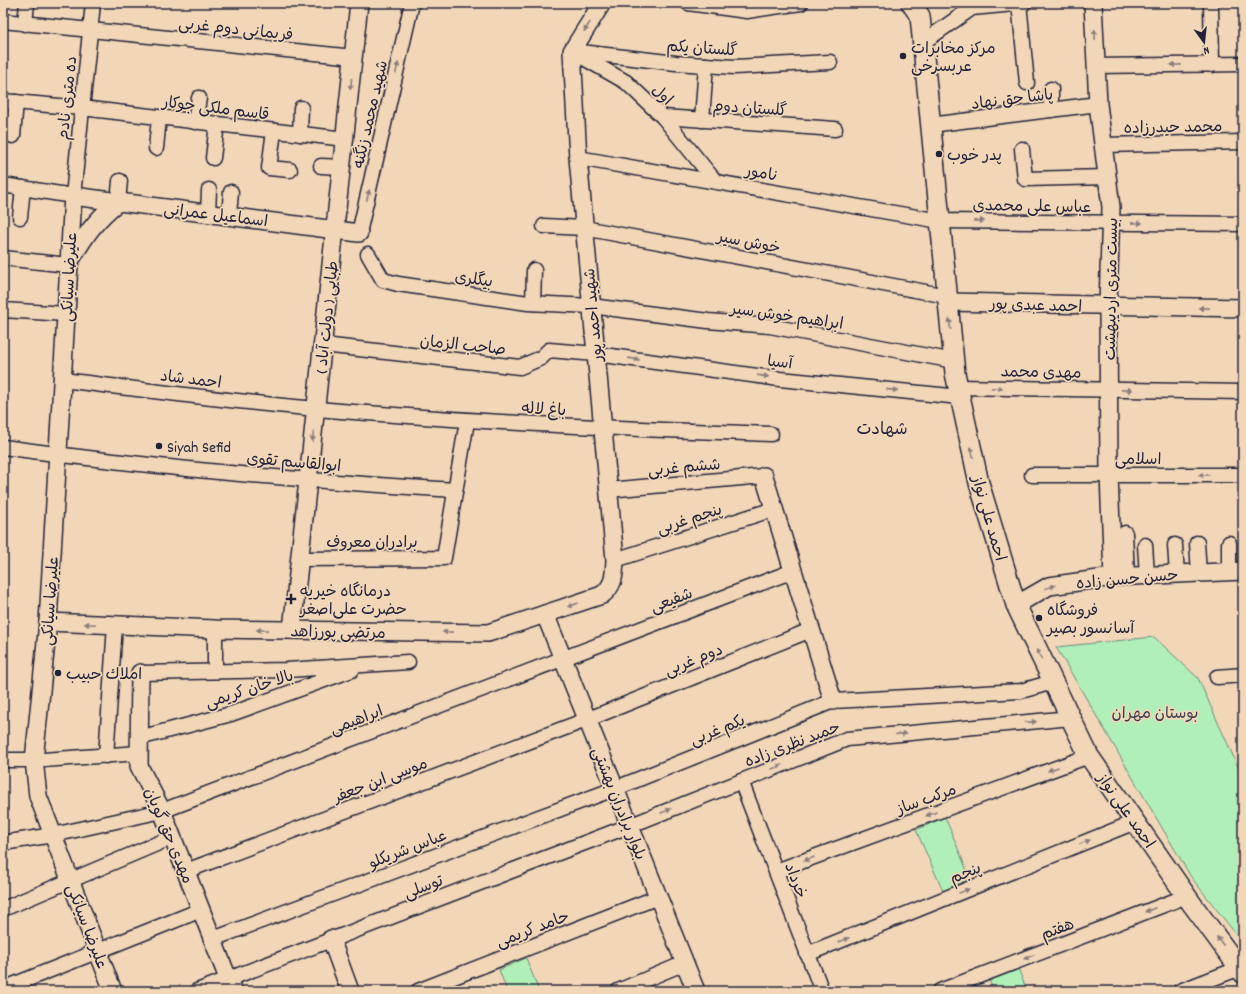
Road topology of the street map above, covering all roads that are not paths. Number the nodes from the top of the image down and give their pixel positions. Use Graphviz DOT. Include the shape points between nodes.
graph roads {
  1 [pos="27,3"];
  2 [pos="93,3"];
  3 [pos="359,3"];
  4 [pos="412,3"];
  5 [pos="602,3"];
  6 [pos="688,3"];
  7 [pos="801,3"];
  8 [pos="911,3"];
  9 [pos="1019,3"];
  10 [pos="1024,3"];
  11 [pos="1093,3"];
  12 [pos="1211,3"];
  13 [pos="972,5"];
  14 [pos="3,21"];
  15 [pos="25,24"];
  16 [pos="90,30"];
  17 [pos="922,43"];
  18 [pos="572,51"];
  19 [pos="354,57"];
  20 [pos="830,62"];
  21 [pos="1243,64"];
  22 [pos="706,65"];
  23 [pos="1212,65"];
  24 [pos="1096,66"];
  25 [pos="1027,83"];
  26 [pos="1051,90"];
  27 [pos="199,98"];
  28 [pos="10,101"];
  29 [pos="1098,104"];
  30 [pos="82,108"];
  31 [pos="301,108"];
  32 [pos="1051,110"];
  33 [pos="663,117"];
  34 [pos="159,118"];
  35 [pos="702,120"];
  36 [pos="196,122"];
  37 [pos="217,124"];
  38 [pos="930,125"];
  39 [pos="835,129"];
  40 [pos="274,131"];
  41 [pos="300,134"];
  42 [pos="13,136"];
  43 [pos="345,139"];
  44 [pos="1243,142"];
  45 [pos="1103,145"];
  46 [pos="156,148"];
  47 [pos="1022,149"];
  48 [pos="213,158"];
  49 [pos="578,158"];
  50 [pos="322,166"];
  51 [pos="342,168"];
  52 [pos="290,170"];
  53 [pos="1107,177"];
  54 [pos="120,181"];
  55 [pos="715,181"];
  56 [pos="3,185"];
  57 [pos="23,188"];
  58 [pos="209,190"];
  59 [pos="231,192"];
  60 [pos="73,196"];
  61 [pos="118,202"];
  62 [pos="208,213"];
  63 [pos="229,215"];
  64 [pos="20,217"];
  65 [pos="940,221"];
  66 [pos="1111,223"];
  67 [pos="1243,224"];
  68 [pos="544,226"];
  69 [pos="335,228"];
  70 [pos="584,228"];
  71 [pos="359,232"];
  72 [pos="368,254"];
  73 [pos="3,258"];
  74 [pos="68,265"];
  75 [pos="534,270"];
  76 [pos="948,299"];
  77 [pos="533,303"];
  78 [pos="591,306"];
  79 [pos="1108,306"];
  80 [pos="1243,308"];
  81 [pos="3,310"];
  82 [pos="66,314"];
  83 [pos="323,345"];
  84 [pos="596,354"];
  85 [pos="954,361"];
  86 [pos="62,380"];
  87 [pos="1108,390"];
  88 [pos="959,392"];
  89 [pos="1243,392"];
  90 [pos="316,409"];
  91 [pos="467,421"];
  92 [pos="603,429"];
  93 [pos="771,434"];
  94 [pos="3,447"];
  95 [pos="58,455"];
  96 [pos="1032,475"];
  97 [pos="1243,475"];
  98 [pos="764,476"];
  99 [pos="1109,476"];
  100 [pos="308,481"];
  101 [pos="455,490"];
  102 [pos="608,490"];
  103 [pos="774,509"];
  104 [pos="1125,533"];
  105 [pos="1228,543"];
  106 [pos="1198,544"];
  107 [pos="1145,545"];
  108 [pos="1176,545"];
  109 [pos="300,559"];
  110 [pos="615,560"];
  111 [pos="793,571"];
  112 [pos="1236,571"];
  113 [pos="1199,573"];
  114 [pos="1177,574"];
  115 [pos="1147,575"];
  116 [pos="1120,577"];
  117 [pos="614,580"];
  118 [pos="1016,605"];
  119 [pos="545,614"];
  120 [pos="48,622"];
  121 [pos="115,625"];
  122 [pos="215,629"];
  123 [pos="292,630"];
  124 [pos="811,630"];
  125 [pos="562,659"];
  126 [pos="408,662"];
  127 [pos="367,665"];
  128 [pos="215,671"];
  129 [pos="140,673"];
  130 [pos="1243,675"];
  131 [pos="1217,677"];
  132 [pos="1053,682"];
  133 [pos="833,701"];
  134 [pos="1070,718"];
  135 [pos="586,720"];
  136 [pos="139,745"];
  137 [pos="106,756"];
  138 [pos="1089,756"];
  139 [pos="3,760"];
  140 [pos="39,760"];
  141 [pos="741,781"];
  142 [pos="614,789"];
  143 [pos="162,811"];
  144 [pos="1135,822"];
  145 [pos="629,826"];
  146 [pos="52,835"];
  147 [pos="173,837"];
  148 [pos="3,843"];
  149 [pos="186,871"];
  150 [pos="776,871"];
  151 [pos="71,881"];
  152 [pos="1187,896"];
  153 [pos="658,897"];
  154 [pos="3,909"];
  155 [pos="201,910"];
  156 [pos="212,939"];
  157 [pos="331,939"];
  158 [pos="97,951"];
  159 [pos="808,954"];
  160 [pos="685,963"];
  161 [pos="1241,970"];
  162 [pos="230,985"];
  163 [pos="3,989"];
  164 [pos="113,991"];
  165 [pos="197,991"];
  166 [pos="350,991"];
  167 [pos="418,991"];
  168 [pos="618,991"];
  169 [pos="696,991"];
  170 [pos="822,991"];
  171 [pos="940,991"];
  172 [pos="1180,991"];
  1 -- 15 [label="street"];
  2 -- 16 [label="street, ده متری نادم"];
  3 -- 19 [label="street, طبایی ( دولت آباد )"];
  71 -- 4 [label="street, شهید محمد زنگنه, one-way"];
  5 -- 18 [label="street, one-way"];
  6 -- 7 [label="street" via="747,11"];
  8 -- 17 [label="main road, احمد علی نواز" via="920,16"];
  9 -- 10 [label="street"];
  9 -- 13 [label="street"];
  9 -- 25 [label="street"];
  24 -- 11 [label="street, بیست متری اردیبهشت, one-way"];
  12 -- 23 [label="street"];
  13 -- 17 [label="street"];
  14 -- 15 [label="street, فریمانی دوم غربی"];
  15 -- 16 [label="street, فریمانی دوم غربی"];
  16 -- 19 [label="street, فریمانی دوم غربی"];
  16 -- 30 [label="street, ده متری نادم"];
  17 -- 38 [label="main road, احمد علی نواز"];
  18 -- 22 [label="street, گلستان یکم"];
  18 -- 33 [label="street, اول" via="626,82"];
  18 -- 49 [label="street, شهید احمد پور"];
  19 -- 43 [label="street, طبایی ( دولت آباد ), one-way"];
  20 -- 22 [label="street, گلستان یکم" via="734,67"];
  21 -- 23 [label="street"];
  22 -- 35 [label="street"];
  23 -- 24 [label="street, one-way"];
  24 -- 29 [label="street, بیست متری اردیبهشت"];
  26 -- 32 [label="street"];
  27 -- 36 [label="street"];
  28 -- 30 [label="street, قاسم ملکی جوکار"];
  28 -- 42 [label="street"];
  29 -- 32 [label="street, پاشا حق نهاد"];
  29 -- 45 [label="street, بیست متری اردیبهشت"];
  30 -- 34 [label="street, قاسم ملکی جوکار"];
  30 -- 60 [label="street, ده متری نادم"];
  31 -- 41 [label="street"];
  32 -- 38 [label="street, پاشا حق نهاد"];
  33 -- 35 [label="street, گلستان دوم"];
  33 -- 55 [label="street, اول"];
  34 -- 36 [label="street, قاسم ملکی جوکار"];
  34 -- 46 [label="street"];
  35 -- 39 [label="street, گلستان دوم"];
  36 -- 37 [label="street, قاسم ملکی جوکار"];
  37 -- 40 [label="street, قاسم ملکی جوکار"];
  37 -- 48 [label="street"];
  38 -- 65 [label="main road, احمد علی نواز"];
  40 -- 41 [label="street, قاسم ملکی جوکار"];
  40 -- 52 [label="street" via="269,168"];
  41 -- 43 [label="street, قاسم ملکی جوکار"];
  43 -- 51 [label="street, طبایی ( دولت آباد )"];
  44 -- 45 [label="street, محمد حیدرزاده"];
  45 -- 53 [label="street, بیست متری اردیبهشت"];
  47 -- 53 [label="street" via="1025,179"];
  49 -- 55 [label="street, نامور"];
  49 -- 70 [label="street, شهید احمد پور"];
  50 -- 51 [label="street"];
  51 -- 69 [label="street, طبایی ( دولت آباد )"];
  53 -- 66 [label="street, بیست متری اردیبهشت" via="1112,207"];
  54 -- 61 [label="street"];
  55 -- 65 [label="street, نامور"];
  56 -- 57 [label="street"];
  57 -- 60 [label="street"];
  57 -- 64 [label="street"];
  58 -- 62 [label="street"];
  59 -- 63 [label="street"];
  60 -- 61 [label="street, اسماعیل عمرانی"];
  60 -- 74 [label="street, علیرضا سیانکی"];
  61 -- 62 [label="street, اسماعیل عمرانی"];
  61 -- 74 [label="street" via="87,232"];
  62 -- 63 [label="street, اسماعیل عمرانی"];
  63 -- 69 [label="street, اسماعیل عمرانی"];
  65 -- 66 [label="street, عباس علی محمدی, one-way"];
  65 -- 76 [label="main road, احمد علی نواز"];
  66 -- 67 [label="street, عباس علی محمدی, one-way"];
  66 -- 79 [label="street, بیست متری اردیبهشت"];
  68 -- 70 [label="street, خوش سیر"];
  69 -- 71 [label="street, اسماعیل عمرانی"];
  69 -- 83 [label="street, طبایی ( دولت آباد )"];
  70 -- 76 [label="street, خوش سیر"];
  70 -- 78 [label="street, شهید احمد پور"];
  72 -- 77 [label="street, بیگلری" via="383,280"];
  73 -- 74 [label="street"];
  74 -- 82 [label="street, علیرضا سیانکی"];
  75 -- 77 [label="street"];
  76 -- 79 [label="street, احمد عبدی پور"];
  85 -- 76 [label="main road, احمد علی نواز, one-way"];
  77 -- 78 [label="street, بیگلری"];
  78 -- 84 [label="street, شهید احمد پور"];
  78 -- 85 [label="street, ابراهیم خوش سیر" via="703,321 770,326"];
  80 -- 79 [label="street, احمد عبدی پور, one-way"];
  79 -- 87 [label="street, بیست متری اردیبهشت"];
  81 -- 82 [label="street"];
  82 -- 86 [label="street, علیرضا سیانکی"];
  83 -- 84 [label="street, صاحب الزمان" via="520,367 541,358 550,350"];
  83 -- 90 [label="street, طبایی ( دولت آباد )"];
  84 -- 88 [label="street, آسیا, one-way" via="780,379"];
  84 -- 92 [label="street, شهید احمد پور"];
  85 -- 88 [label="main road, احمد علی نواز"];
  86 -- 90 [label="street, احمد شاد"];
  86 -- 95 [label="street, علیرضا سیانکی"];
  88 -- 87 [label="street, مهدی محمد, one-way"];
  87 -- 89 [label="street, مهدی محمد, one-way"];
  87 -- 99 [label="street, بیست متری اردیبهشت"];
  118 -- 88 [label="main road, احمد علی نواز, one-way" via="979,483"];
  90 -- 91 [label="street, باغ لاله"];
  90 -- 100 [label="street, طبایی ( دولت آباد ), one-way"];
  91 -- 92 [label="street, باغ لاله"];
  91 -- 101 [label="street"];
  92 -- 93 [label="street, باغ لاله"];
  92 -- 102 [label="street, شهید احمد پور"];
  94 -- 95 [label="street, ابوالقاسم تقوی"];
  95 -- 100 [label="street, ابوالقاسم تقوی"];
  95 -- 120 [label="street, علیرضا سیانکی"];
  96 -- 99 [label="street, اسلامی"];
  97 -- 99 [label="street, اسلامی, one-way"];
  98 -- 102 [label="street, ششم غربی"];
  98 -- 103 [label="street"];
  99 -- 116 [label="street, بیست متری اردیبهشت"];
  100 -- 101 [label="street, ابوالقاسم تقوی"];
  100 -- 109 [label="street, طبایی ( دولت آباد )"];
  101 -- 109 [label="street, برادران معروف" via="444,558"];
  102 -- 110 [label="street, شهید احمد پور"];
  103 -- 110 [label="street, پنجم غربی"];
  103 -- 111 [label="street"];
  104 -- 116 [label="street"];
  105 -- 112 [label="street"];
  106 -- 113 [label="street"];
  107 -- 115 [label="street"];
  108 -- 114 [label="street"];
  109 -- 123 [label="street, طبایی ( دولت آباد )"];
  110 -- 117 [label="street, شهید احمد پور"];
  111 -- 124 [label="street"];
  111 -- 125 [label="street, شفیعی"];
  112 -- 113 [label="street, حسن حسن زاده"];
  113 -- 114 [label="street, حسن حسن زاده"];
  114 -- 115 [label="street, حسن حسن زاده"];
  115 -- 116 [label="street, حسن حسن زاده"];
  118 -- 116 [label="street, حسن حسن زاده, one-way" via="1049,586"];
  117 -- 119 [label="street, مرتضی پورزاهد, one-way" via="609,590 602,595"];
  132 -- 118 [label="main road, احمد علی نواز, one-way"];
  119 -- 123 [label="street, مرتضی پورزاهد, one-way" via="488,633"];
  119 -- 125 [label="street, بلوار برادران بهشتی"];
  121 -- 120 [label="street, مرتضی پورزاهد, one-way"];
  120 -- 140 [label="street, علیرضا سیانکی"];
  121 -- 122 [label="street, مرتضی پورزاهد"];
  121 -- 137 [label="street"];
  123 -- 122 [label="street, مرتضی پورزاهد, one-way"];
  122 -- 128 [label="street"];
  124 -- 133 [label="street"];
  124 -- 135 [label="street, دوم غربی"];
  125 -- 135 [label="street, بلوار برادران بهشتی"];
  125 -- 143 [label="street, ابراهیمی"];
  126 -- 127 [label="street, بالا خان کریمی"];
  127 -- 128 [label="street, بالا خان کریمی"];
  127 -- 136 [label="street, بالا خان کریمی"];
  128 -- 129 [label="street, بالا خان کریمی"];
  129 -- 136 [label="street, مهدی حق گویان"];
  130 -- 131 [label="street"];
  132 -- 133 [label="street, یکم غربی" via="1021,691"];
  132 -- 134 [label="main road, احمد علی نواز"];
  133 -- 142 [label="street, یکم غربی"];
  134 -- 138 [label="main road, احمد علی نواز"];
  141 -- 134 [label="street, حمید نظری زاده, one-way" via="847,739"];
  135 -- 142 [label="street, بلوار برادران بهشتی"];
  135 -- 149 [label="street, موسی ابن جعفر"];
  136 -- 137 [label="street, بالا خان کریمی"];
  136 -- 143 [label="street, مهدی حق گویان" via="139,766"];
  137 -- 140 [label="street, بالا خان کریمی"];
  138 -- 144 [label="main road, احمد علی نواز"];
  138 -- 150 [label="street, مرکب ساز, one-way"];
  139 -- 140 [label="street, بالا خان کریمی"];
  140 -- 146 [label="street, علیرضا سیانکی" via="38,796"];
  145 -- 141 [label="street, حمید نظری زاده, one-way"];
  141 -- 150 [label="street, خرداد"];
  142 -- 145 [label="street, بلوار برادران بهشتی"];
  142 -- 156 [label="street, عباس شریکلو"];
  143 -- 146 [label="street, ابراهیمی"];
  143 -- 147 [label="street, مهدی حق گویان"];
  144 -- 152 [label="main road, احمد علی نواز"];
  159 -- 144 [label="street, پنجم, one-way"];
  145 -- 153 [label="street, بلوار برادران بهشتی"];
  145 -- 157 [label="street, توسلی"];
  146 -- 148 [label="street, ابراهیمی"];
  146 -- 151 [label="street, علیرضا سیانکی"];
  147 -- 149 [label="street, مهدی حق گویان"];
  147 -- 151 [label="street"];
  149 -- 155 [label="street, مهدی حق گویان"];
  150 -- 159 [label="street, خرداد"];
  151 -- 154 [label="street"];
  151 -- 158 [label="street, علیرضا سیانکی"];
  161 -- 152 [label="main road, احمد علی نواز, one-way"];
  152 -- 171 [label="street, هفتم, one-way"];
  153 -- 160 [label="street, بلوار برادران بهشتی"];
  153 -- 167 [label="street, حامد کریمی"];
  155 -- 156 [label="street, مهدی حق گویان"];
  155 -- 158 [label="street"];
  156 -- 162 [label="street, مهدی حق گویان"];
  157 -- 162 [label="street, توسلی"];
  157 -- 166 [label="street"];
  158 -- 163 [label="street"];
  158 -- 164 [label="street, علیرضا سیانکی"];
  159 -- 170 [label="street, خرداد"];
  160 -- 168 [label="street"];
  160 -- 169 [label="street, بلوار برادران بهشتی"];
  161 -- 172 [label="street"];
  162 -- 165 [label="street, توسلی"];
}
